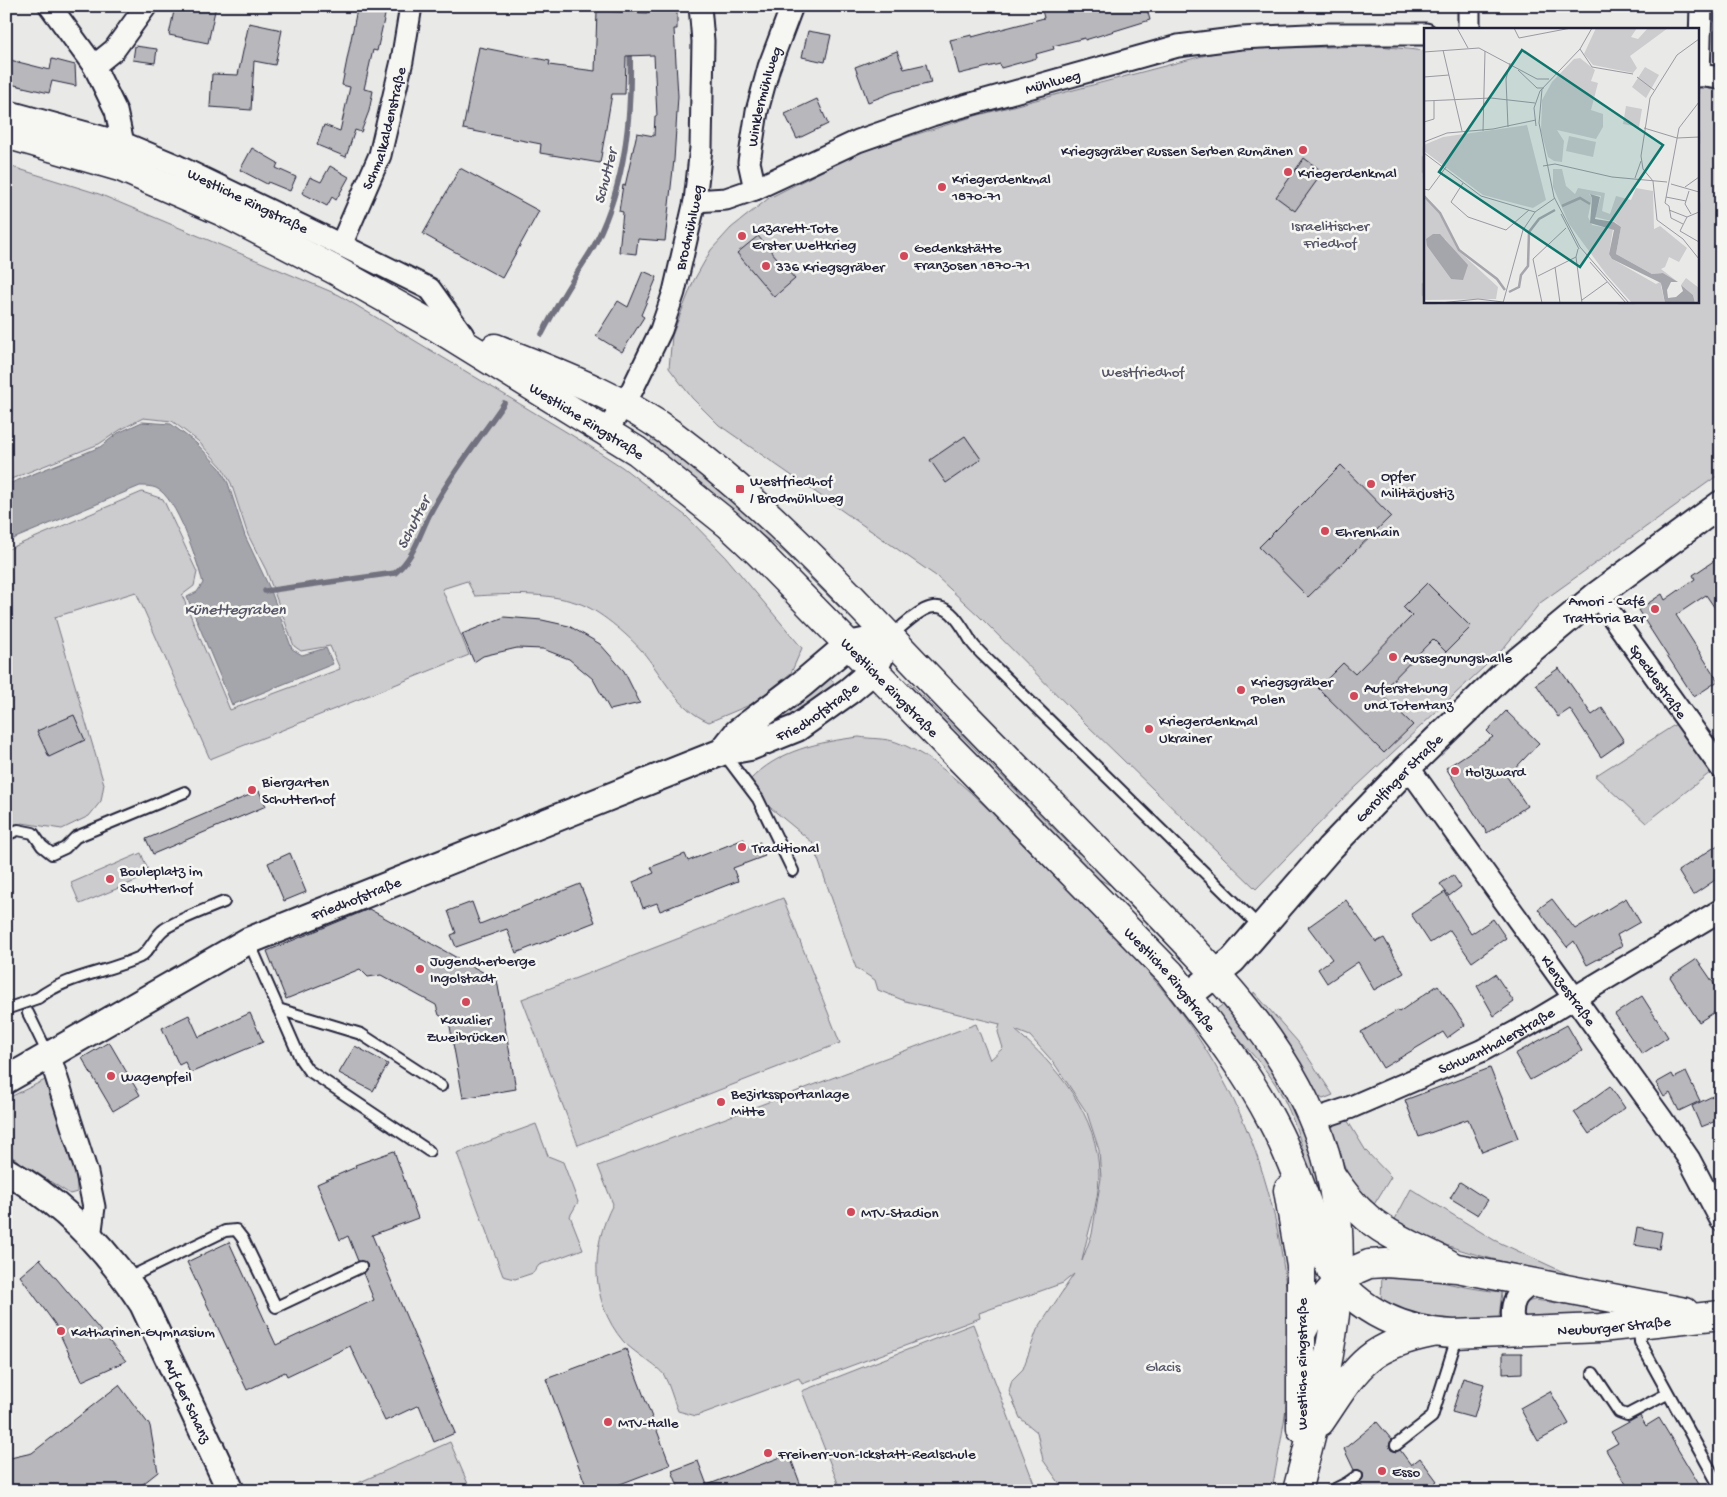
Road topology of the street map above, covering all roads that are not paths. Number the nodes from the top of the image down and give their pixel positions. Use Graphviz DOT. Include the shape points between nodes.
graph roads {
  1 [pos="50,6"];
  2 [pos="146,6"];
  3 [pos="411,6"];
  4 [pos="700,6"];
  5 [pos="792,6"];
  6 [pos="1469,6"];
  7 [pos="1701,6"];
  8 [pos="1468,28"];
  9 [pos="1424,34"];
  10 [pos="1700,40"];
  11 [pos="94,66"];
  12 [pos="1700,75"];
  13 [pos="1721,78"];
  14 [pos="6,112"];
  15 [pos="6,134"];
  16 [pos="123,143"];
  17 [pos="755,189"];
  18 [pos="695,201"];
  19 [pos="341,245"];
  20 [pos="450,332"];
  21 [pos="623,405"];
  22 [pos="607,431"];
  23 [pos="1721,504"];
  24 [pos="1597,595"];
  25 [pos="889,637"];
  26 [pos="848,644"];
  27 [pos="874,670"];
  28 [pos="722,752"];
  29 [pos="1408,767"];
  30 [pos="1721,768"];
  31 [pos="185,792"];
  32 [pos="6,835"];
  33 [pos="793,871"];
  34 [pos="224,902"];
  35 [pos="1721,910"];
  36 [pos="1262,928"];
  37 [pos="248,941"];
  38 [pos="1217,974"];
  39 [pos="1188,996"];
  40 [pos="1576,997"];
  41 [pos="278,1008"];
  42 [pos="6,1009"];
  43 [pos="28,1013"];
  44 [pos="50,1057"];
  45 [pos="6,1080"];
  46 [pos="441,1086"];
  47 [pos="1313,1120"];
  48 [pos="1273,1123"];
  49 [pos="429,1151"];
  50 [pos="6,1171"];
  51 [pos="1329,1172"];
  52 [pos="1721,1220"];
  53 [pos="90,1238"];
  54 [pos="361,1267"];
  55 [pos="1457,1268"];
  56 [pos="126,1279"];
  57 [pos="1338,1282"];
  58 [pos="1533,1284"];
  59 [pos="1712,1315"];
  60 [pos="1640,1325"];
  61 [pos="1524,1331"];
  62 [pos="1302,1332"];
  63 [pos="1444,1333"];
  64 [pos="1593,1373"];
  65 [pos="1668,1394"];
  66 [pos="1314,1432"];
  67 [pos="1396,1445"];
  68 [pos="1357,1476"];
  69 [pos="1721,1489"];
  70 [pos="1298,1490"];
  71 [pos="231,1491"];
  72 [pos="1331,1491"];
  1 -- 11 [label="street"];
  2 -- 11 [label="street" via="114,50"];
  3 -- 19 [label="street, Schmalkaldenstraße" via="380,155"];
  4 -- 18 [label="street, Brodmühlweg" via="703,41 701,148"];
  5 -- 17 [label="street, Winklermühlweg" via="769,67 757,111 749,162"];
  6 -- 8 [label="street"];
  7 -- 10 [label="street"];
  9 -- 17 [label="street, Mühlweg" via="1241,38 1178,46 932,115 858,141"];
  11 -- 16 [label="street" via="116,111"];
  12 -- 13 [label="street"];
  14 -- 16 [label="street, Westliche Ringstraße"];
  15 -- 20 [label="main road, Westliche Ringstraße" via="120,168 223,212"];
  16 -- 19 [label="street, Westliche Ringstraße"];
  17 -- 18 [label="street, Mühlweg" via="726,198"];
  18 -- 21 [label="street, Brodmühlweg" via="674,292 661,330"];
  19 -- 20 [label="street, Westliche Ringstraße" via="430,289"];
  20 -- 21 [label="main road, Westliche Ringstraße" via="587,385"];
  20 -- 22 [label="main road, Westliche Ringstraße"];
  21 -- 22 [label="street, Brodmühlweg"];
  21 -- 25 [label="main road, Westliche Ringstraße" via="671,434 750,498"];
  22 -- 26 [label="main road, Westliche Ringstraße" via="728,524"];
  23 -- 24 [label="street, Gerolfinger Straße"];
  24 -- 29 [label="street, Gerolfinger Straße" via="1514,664"];
  24 -- 30 [label="street, Specklestraße"];
  25 -- 26 [label="street"];
  25 -- 27 [label="street, Friedhofstraße"];
  25 -- 36 [label="lane" via="924,610 946,610 959,620 972,643 991,663"];
  25 -- 38 [label="main road, Westliche Ringstraße"];
  26 -- 27 [label="main road, Westliche Ringstraße"];
  26 -- 28 [label="street, Friedhofstraße" via="737,733"];
  27 -- 28 [label="street, Friedhofstraße" via="797,728 750,747"];
  27 -- 39 [label="main road, Westliche Ringstraße" via="1144,946"];
  28 -- 33 [label="lane" via="758,799"];
  28 -- 37 [label="street, Friedhofstraße"];
  29 -- 36 [label="street, Gerolfinger Straße" via="1329,849"];
  29 -- 40 [label="street, Klenzestraße"];
  31 -- 32 [label="lane" via="76,837 65,848 52,854 33,833 18,830"];
  34 -- 42 [label="lane, bridge" via="163,930 143,955 125,964 70,980 52,987 38,998"];
  35 -- 40 [label="street, Schwanthalerstraße"];
  36 -- 38 [label="street, Gerolfinger Straße"];
  37 -- 41 [label="lane"];
  37 -- 44 [label="street, Friedhofstraße"];
  38 -- 39 [label="street, Gerolfinger Straße"];
  38 -- 47 [label="main road, Westliche Ringstraße" via="1274,1046"];
  39 -- 48 [label="main road, Westliche Ringstraße" via="1244,1074"];
  40 -- 47 [label="street, Schwanthalerstraße" via="1481,1050 1349,1108"];
  40 -- 52 [label="street, Klenzestraße" via="1689,1159"];
  41 -- 46 [label="lane" via="361,1034"];
  41 -- 49 [label="lane" via="308,1070"];
  43 -- 44 [label="lane"];
  44 -- 45 [label="street, Friedhofstraße"];
  44 -- 53 [label="street" via="87,1174 94,1207"];
  47 -- 51 [label="main road, Westliche Ringstraße"];
  48 -- 57 [label="main road, Westliche Ringstraße"];
  48 -- 62 [label="main road, Westliche Ringstraße" via="1301,1266"];
  50 -- 53 [label="street, Auf der Schanz" via="59,1207"];
  51 -- 55 [label="main road, Neuburger Straße" via="1347,1197 1377,1225"];
  51 -- 57 [label="main road, Westliche Ringstraße" via="1336,1210"];
  53 -- 56 [label="street, Auf der Schanz"];
  54 -- 56 [label="lane" via="276,1307 236,1230 225,1232"];
  55 -- 57 [label="main road, Neuburger Straße" via="1369,1264"];
  55 -- 58 [label="main road, Neuburger Straße"];
  56 -- 71 [label="street, Auf der Schanz" via="143,1304"];
  57 -- 62 [label="main road, Neuburger Straße" via="1312,1312"];
  57 -- 63 [label="main road, Neuburger Straße" via="1383,1317 1405,1326"];
  57 -- 66 [label="main road, Westliche Ringstraße" via="1332,1336"];
  58 -- 59 [label="main road, Neuburger Straße"];
  58 -- 61 [label="street" via="1518,1295 1512,1307 1513,1320"];
  59 -- 60 [label="main road, Neuburger Straße"];
  60 -- 61 [label="main road, Neuburger Straße"];
  60 -- 65 [label="lane" via="1640,1342"];
  61 -- 63 [label="main road, Neuburger Straße"];
  62 -- 70 [label="main road, Westliche Ringstraße"];
  63 -- 66 [label="main road, Neuburger Straße" via="1394,1343 1364,1362"];
  63 -- 67 [label="lane" via="1454,1347 1432,1417"];
  64 -- 65 [label="lane" via="1618,1412 1627,1415"];
  65 -- 69 [label="lane"];
  66 -- 70 [label="main road, Westliche Ringstraße"];
  68 -- 72 [label="lane"];
}
